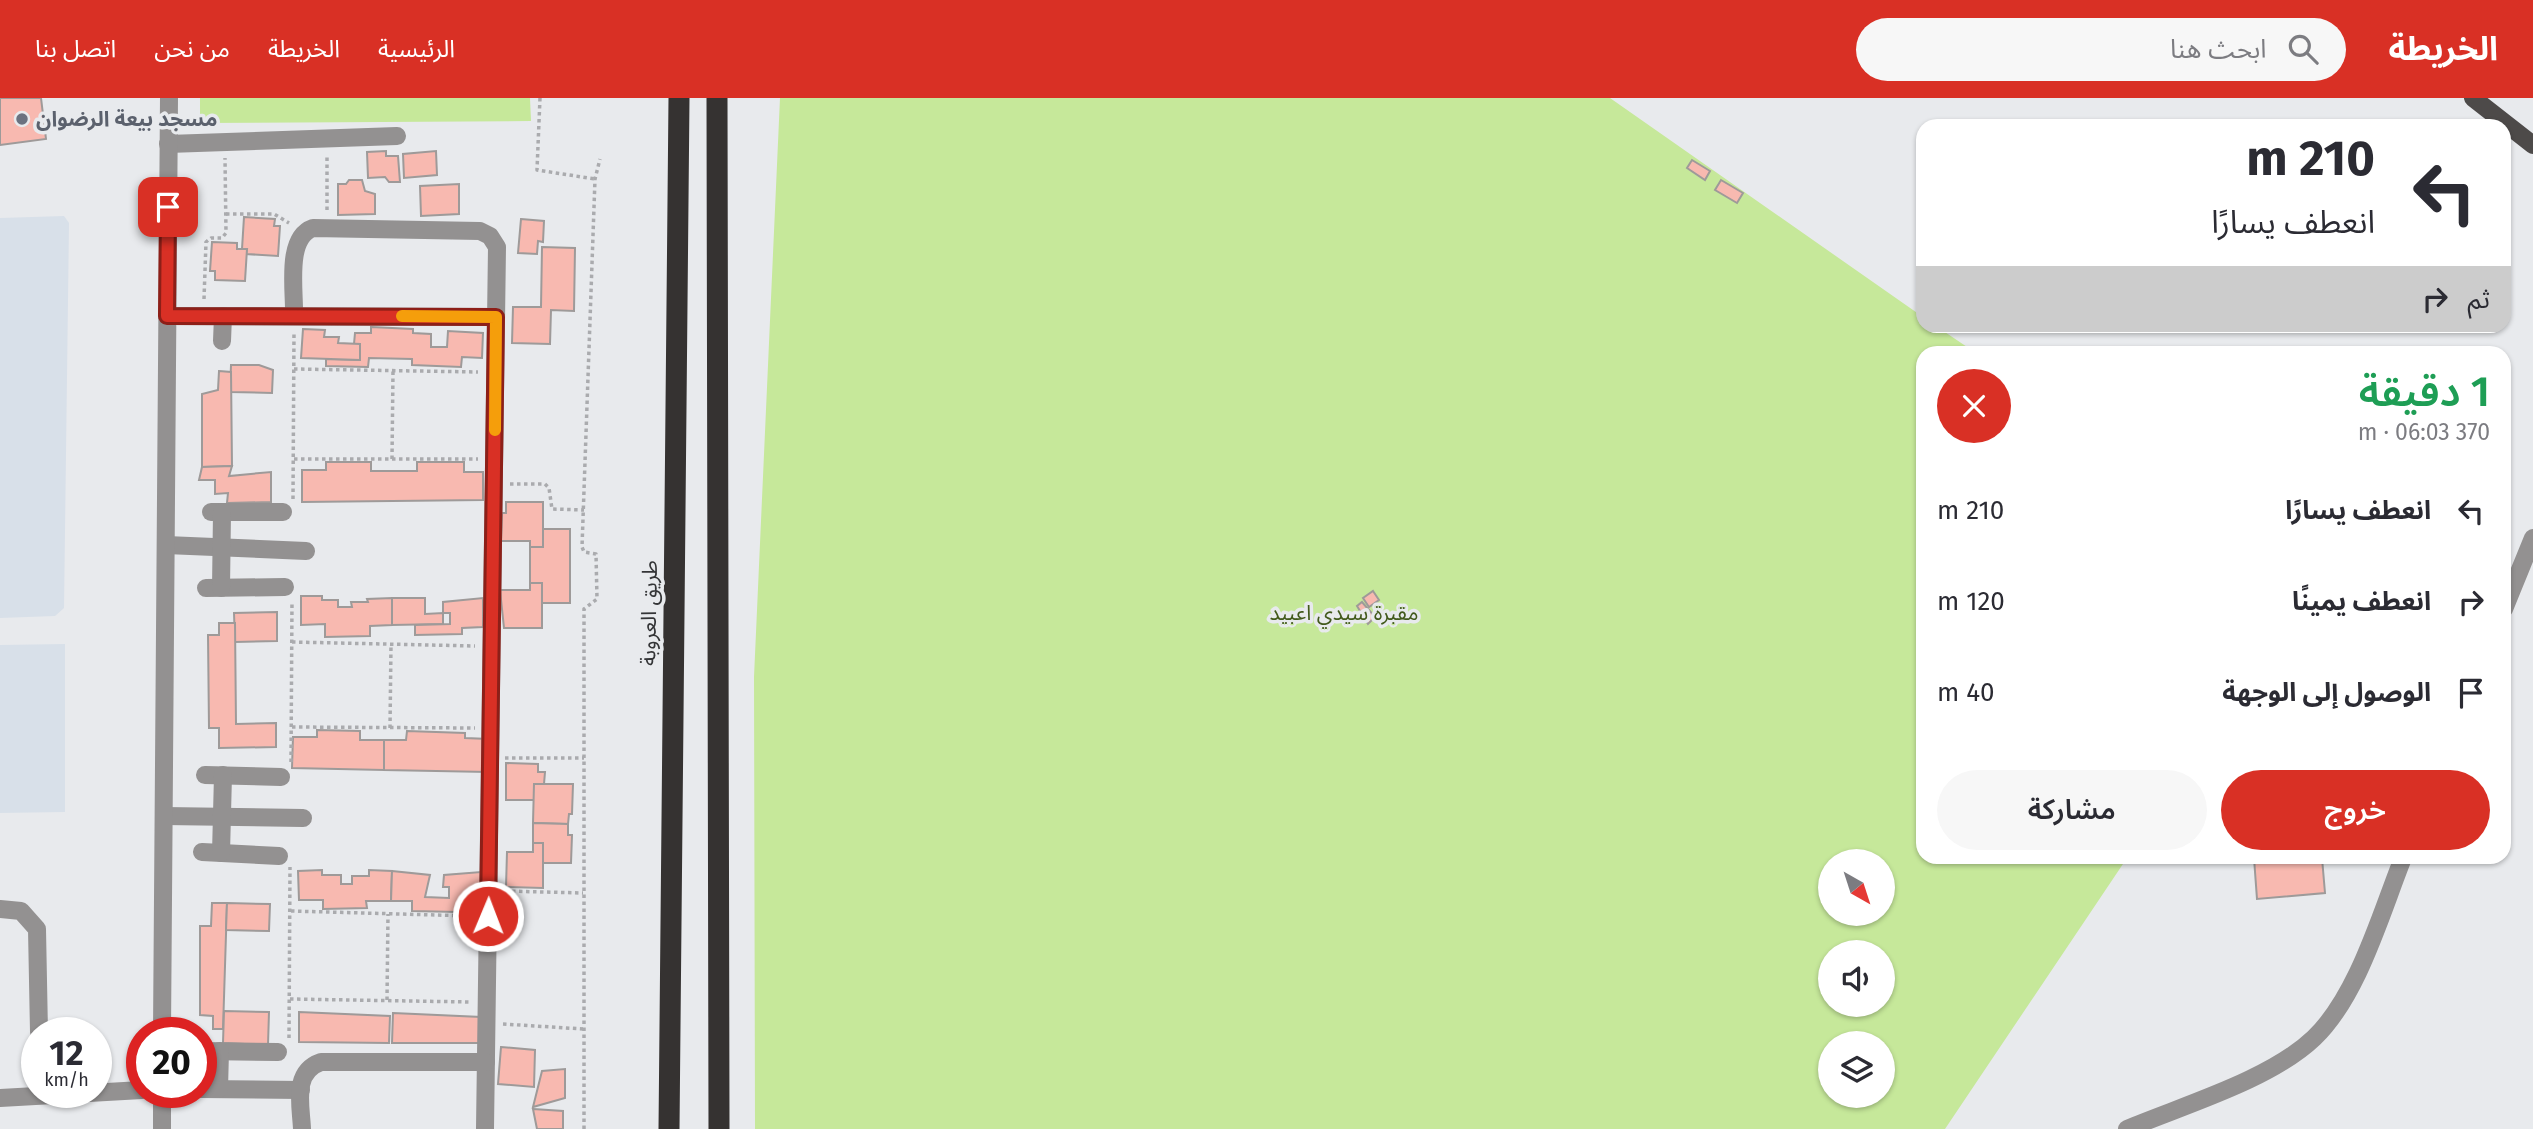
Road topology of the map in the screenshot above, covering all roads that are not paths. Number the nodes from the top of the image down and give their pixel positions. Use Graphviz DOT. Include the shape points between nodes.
graph roads {
  1 [pos="169,98"];
  2 [pos="679,98"];
  3 [pos="717,98"];
  4 [pos="2473,98"];
  5 [pos="2500,119"];
  6 [pos="2511,128"];
  7 [pos="397,136"];
  8 [pos="169,144"];
  9 [pos="2533,145"];
  10 [pos="167,316"];
  11 [pos="223,316"];
  12 [pos="295,316"];
  13 [pos="496,317"];
  14 [pos="222,341"];
  15 [pos="288,512"];
  16 [pos="2533,538"];
  17 [pos="166,545"];
  18 [pos="222,547"];
  19 [pos="306,551"];
  20 [pos="2511,592"];
  21 [pos="289,594"];
  22 [pos="286,771"];
  23 [pos="164,816"];
  24 [pos="222,817"];
  25 [pos="303,818"];
  26 [pos="202,852"];
  27 [pos="221,853"];
  28 [pos="285,856"];
  29 [pos="2401,864"];
  30 [pos="0,909"];
  31 [pos="39,1017"];
  32 [pos="162,1017"];
  33 [pos="284,1046"];
  34 [pos="220,1051"];
  35 [pos="217,1062"];
  36 [pos="486,1062"];
  37 [pos="217,1089"];
  38 [pos="301,1090"];
  39 [pos="21,1096"];
  40 [pos="0,1098"];
  41 [pos="162,1108"];
  42 [pos="162,1129"];
  43 [pos="302,1129"];
  44 [pos="485,1129"];
  45 [pos="668,1129"];
  46 [pos="719,1129"];
  47 [pos="2127,1129"];
  1 -- 8 [label="street"];
  2 -- 45 [label="highway, طريق العروبة"];
  3 -- 46 [label="highway"];
  4 -- 5 [label="main road"];
  6 -- 9 [label="main road"];
  7 -- 8 [label="street"];
  8 -- 10 [label="street"];
  10 -- 11 [label="street"];
  10 -- 17 [label="street"];
  11 -- 12 [label="street"];
  11 -- 14 [label="street"];
  12 -- 13 [label="street"];
  12 -- 13 [label="street" via="300,235 313,228 327,228 485,233 497,247"];
  13 -- 36 [label="street"];
  15 -- 18 [label="street" via="216,512"];
  16 -- 20 [label="street"];
  17 -- 18 [label="street"];
  17 -- 23 [label="street"];
  18 -- 19 [label="street"];
  18 -- 21 [label="street" via="214,588"];
  22 -- 24 [label="street" via="214,775"];
  23 -- 24 [label="street"];
  23 -- 32 [label="street"];
  24 -- 25 [label="street"];
  24 -- 27 [label="street"];
  26 -- 27 [label="street"];
  27 -- 28 [label="street"];
  29 -- 47 [label="street" via="2355,975 2314,1038 2267,1070"];
  30 -- 31 [label="street" via="21,911 37,929"];
  33 -- 34 [label="street"];
  34 -- 35 [label="street"];
  36 -- 38 [label="street" via="321,1062 304,1072"];
  36 -- 44 [label="street"];
  37 -- 38 [label="street"];
  38 -- 43 [label="street"];
  39 -- 40 [label="street"];
  41 -- 42 [label="street"];
}
